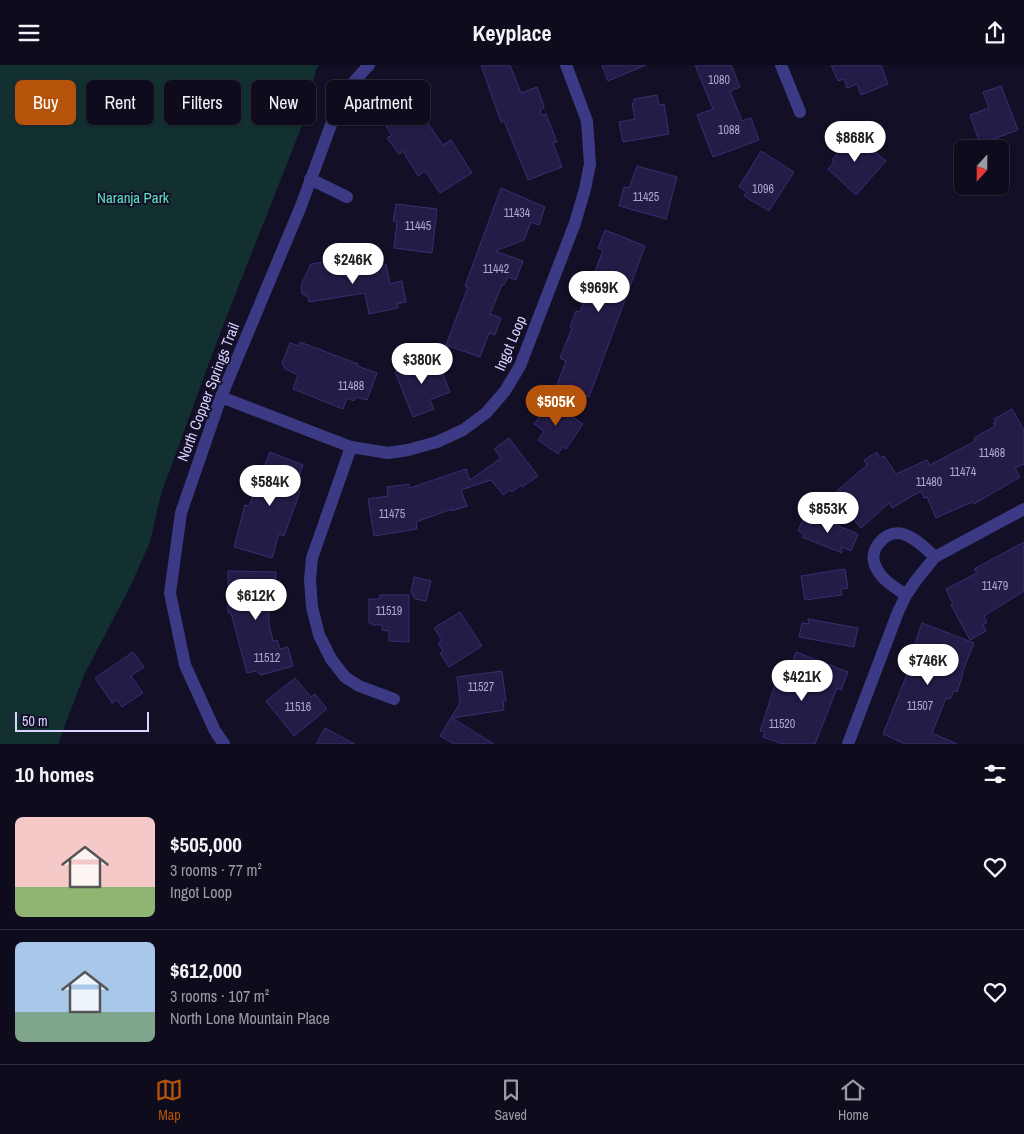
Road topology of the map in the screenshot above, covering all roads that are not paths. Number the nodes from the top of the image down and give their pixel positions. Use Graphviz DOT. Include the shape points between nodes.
graph roads {
  1 [pos="369,65"];
  2 [pos="566,65"];
  3 [pos="781,65"];
  4 [pos="800,112"];
  5 [pos="310,179"];
  6 [pos="347,197"];
  7 [pos="221,397"];
  8 [pos="351,447"];
  9 [pos="1024,509"];
  10 [pos="935,557"];
  11 [pos="906,595"];
  12 [pos="394,699"];
  13 [pos="224,744"];
  14 [pos="848,744"];
  1 -- 5 [label="street, North Copper Springs Trail" via="342,95"];
  2 -- 8 [label="street, Ingot Loop" via="587,121 590,164 575,223 520,366 506,391 486,413 463,430 437,442 388,453"];
  3 -- 4 [label="street"];
  5 -- 6 [label="street"];
  5 -- 7 [label="street, North Copper Springs Trail"];
  7 -- 8 [label="street, Ingot Loop"];
  7 -- 13 [label="street, North Copper Springs Trail" via="181,513 170,593 185,665"];
  8 -- 12 [label="street" via="312,558 312,607 319,635 330,659 345,677"];
  9 -- 10 [label="street"];
  10 -- 11 [label="street"];
  10 -- 11 [label="street" via="903,534 894,533 880,541 873,557 874,564 889,583"];
  11 -- 14 [label="street"];
}
